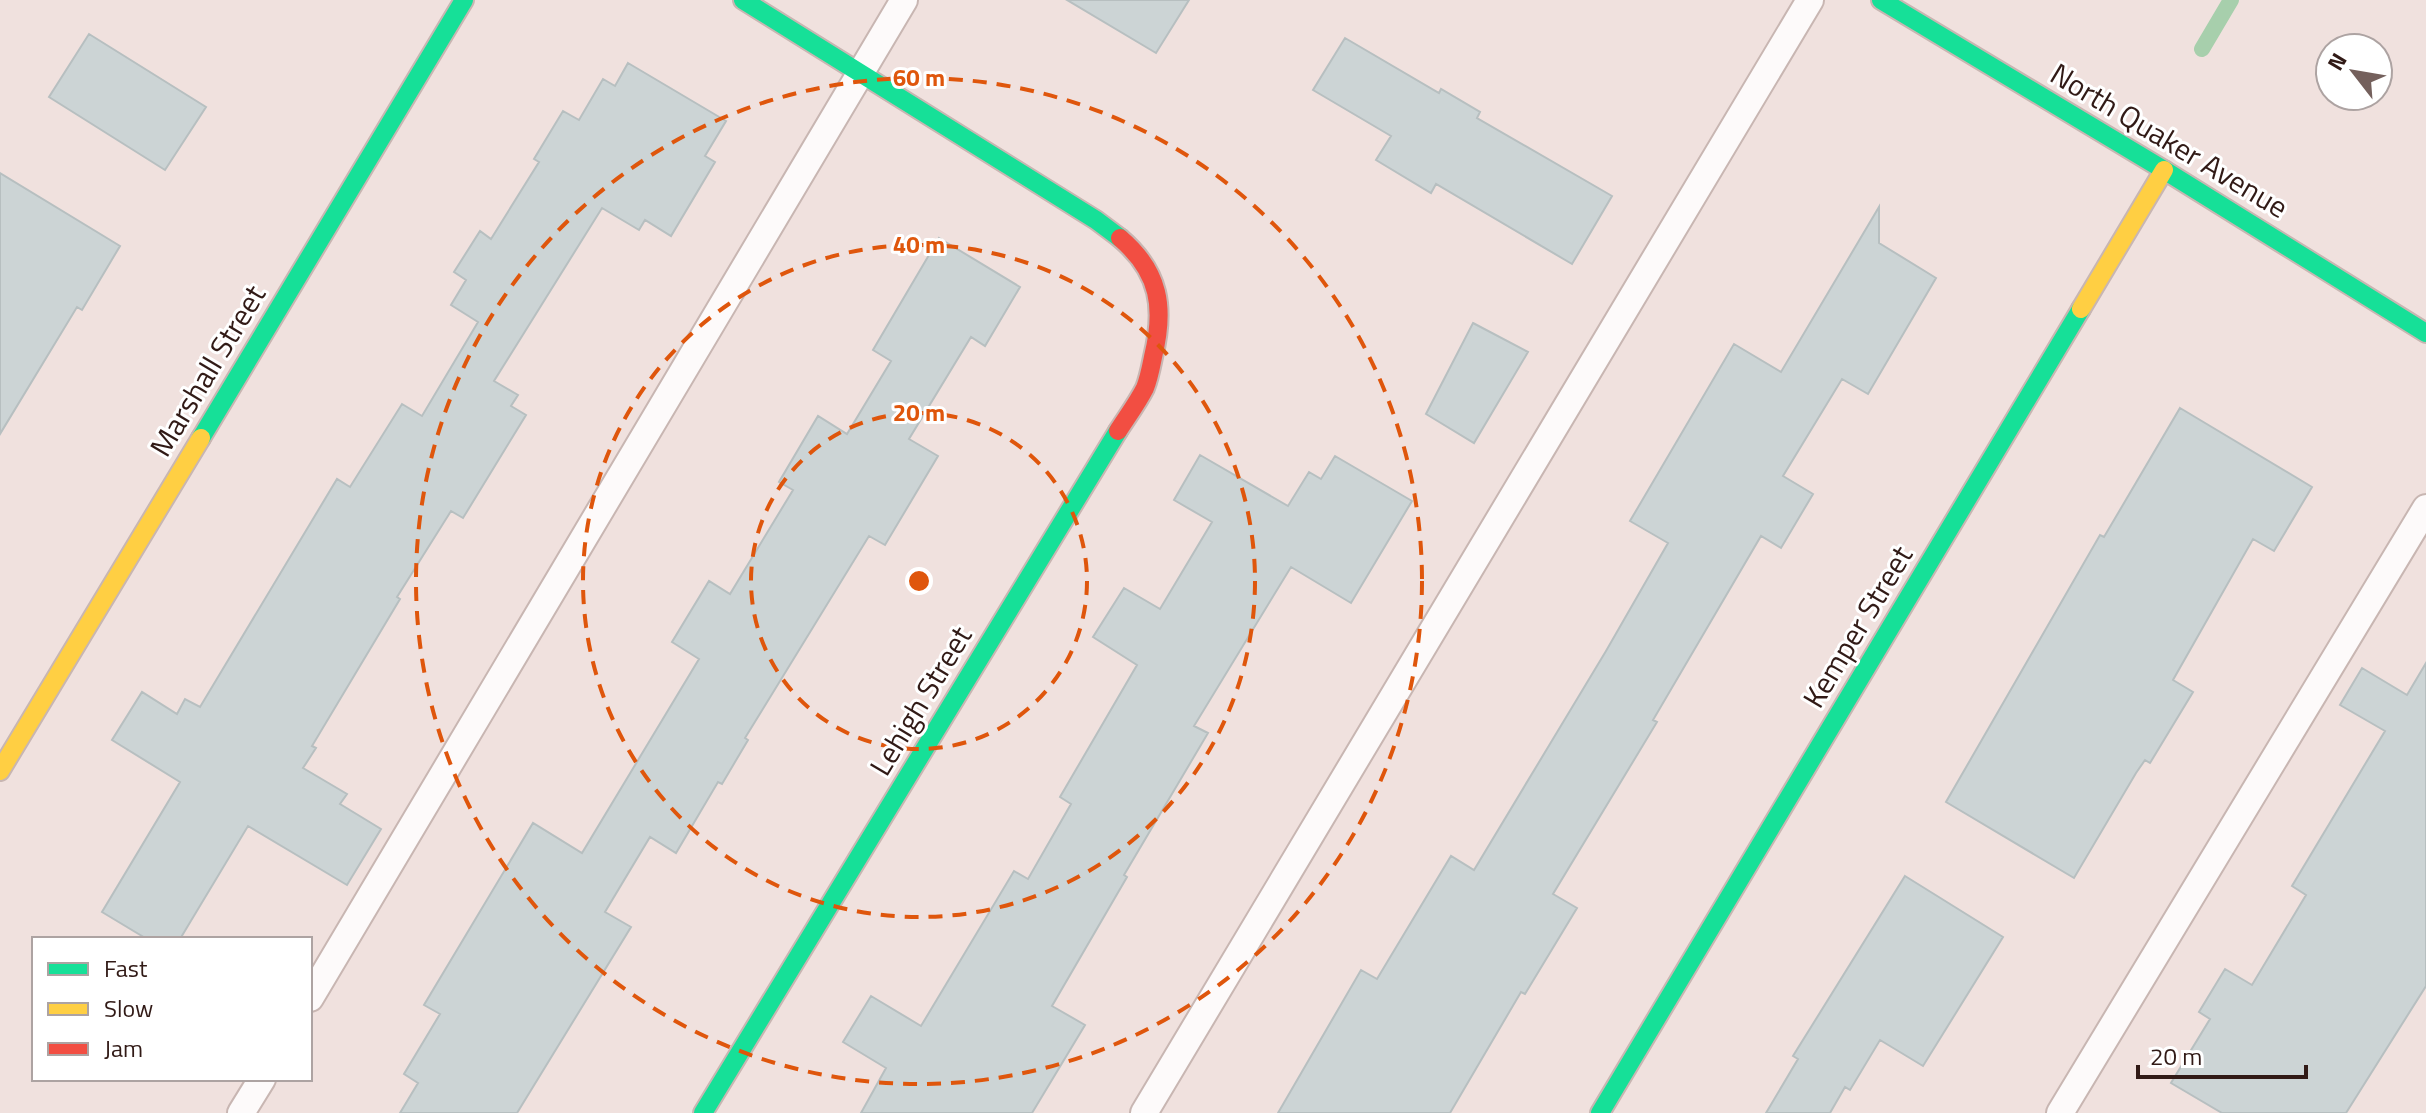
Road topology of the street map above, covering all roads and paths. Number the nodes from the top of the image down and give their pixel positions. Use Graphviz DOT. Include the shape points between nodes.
graph roads {
  1 [pos="464,0"];
  2 [pos="743,0"];
  3 [pos="904,0"];
  4 [pos="1810,0"];
  5 [pos="1881,0"];
  6 [pos="859,72"];
  7 [pos="2164,170"];
  8 [pos="2426,333"];
  9 [pos="2426,508"];
  10 [pos="0,771"];
  11 [pos="312,995"];
  12 [pos="261,1081"];
  13 [pos="241,1113"];
  14 [pos="703,1113"];
  15 [pos="1144,1113"];
  16 [pos="1600,1113"];
  17 [pos="2060,1113"];
  1 -- 10 [label="street, Marshall Street"];
  2 -- 6 [label="street"];
  3 -- 6 [label="lane"];
  4 -- 15 [label="lane"];
  5 -- 7 [label="street, North Quaker Avenue"];
  6 -- 11 [label="lane"];
  6 -- 14 [label="street, Lehigh Street" via="1096,220 1137,253 1156,283 1158,342 1145,387"];
  7 -- 8 [label="street, North Quaker Avenue"];
  7 -- 16 [label="street, Kemper Street"];
  9 -- 17 [label="lane"];
  12 -- 13 [label="lane"];
}
